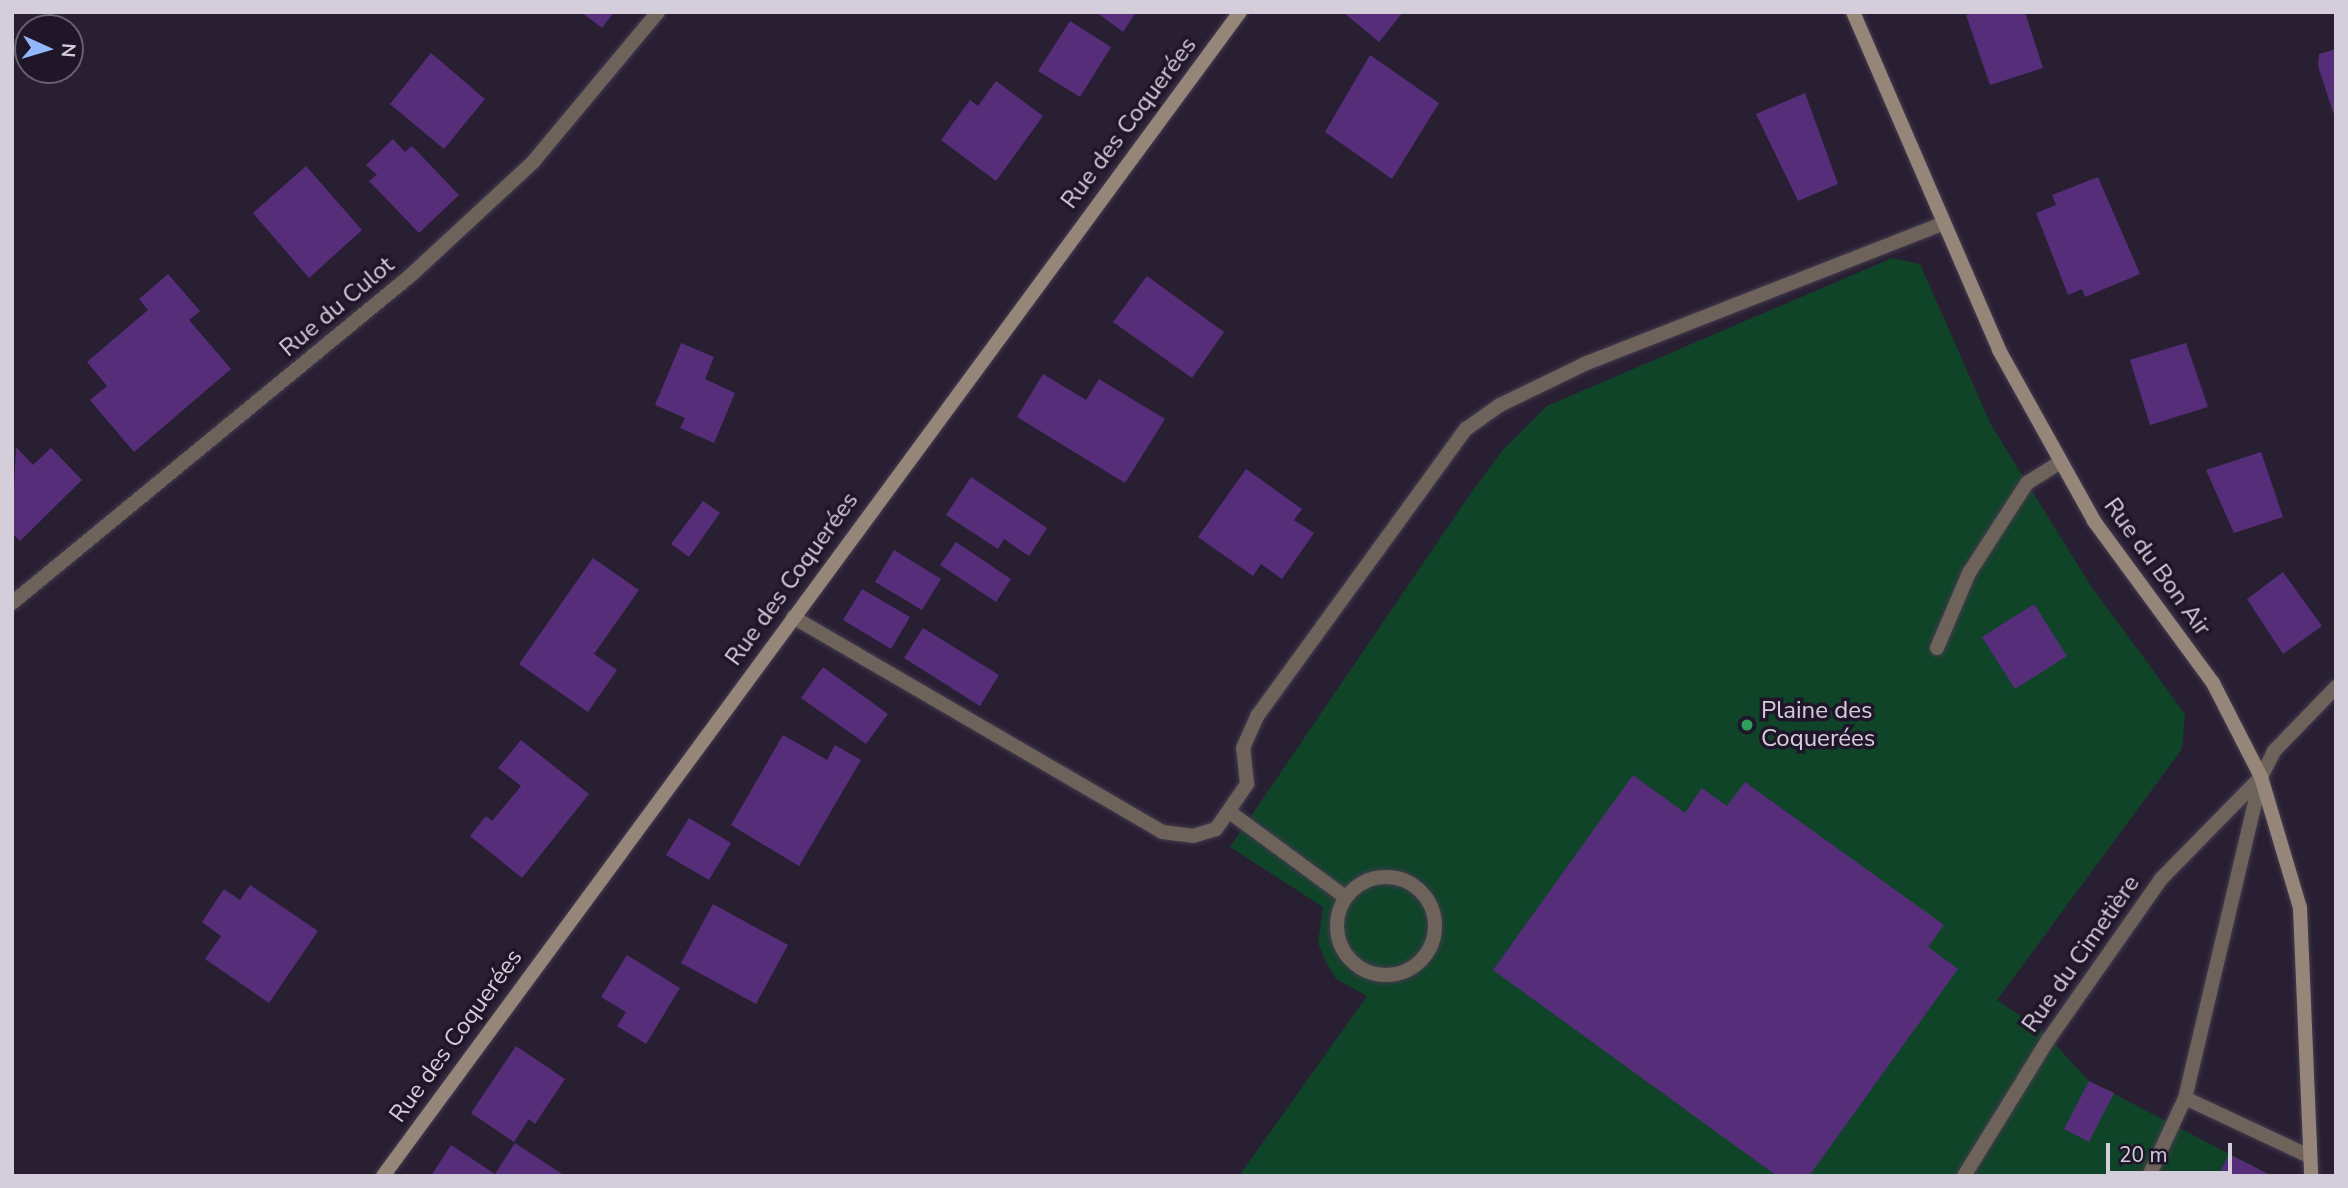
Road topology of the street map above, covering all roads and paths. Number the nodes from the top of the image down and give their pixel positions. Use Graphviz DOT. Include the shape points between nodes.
graph roads {
  1 [pos="658,12"];
  2 [pos="1240,12"];
  3 [pos="1853,12"];
  4 [pos="1944,223"];
  5 [pos="2061,462"];
  6 [pos="12,603"];
  7 [pos="793,617"];
  8 [pos="1937,648"];
  9 [pos="2336,687"];
  10 [pos="2261,777"];
  11 [pos="1231,813"];
  12 [pos="1344,896"];
  13 [pos="2185,1098"];
  14 [pos="2309,1156"];
  15 [pos="383,1176"];
  16 [pos="1964,1176"];
  17 [pos="2148,1176"];
  18 [pos="2311,1176"];
  1 -- 6 [label="street, Rue du Culot" via="533,162 410,276"];
  2 -- 7 [label="street, Rue des Coquerées"];
  3 -- 4 [label="street, Rue du Bon Air"];
  4 -- 5 [label="street, Rue du Bon Air" via="1999,350"];
  4 -- 11 [label="street" via="1587,363 1500,404 1466,429 1258,715 1243,748 1247,784"];
  5 -- 8 [label="street" via="2027,483 1969,573"];
  5 -- 10 [label="street, Rue du Bon Air" via="2094,521 2213,683"];
  7 -- 11 [label="street" via="1162,832 1193,836 1216,829"];
  7 -- 15 [label="street, Rue des Coquerées"];
  9 -- 10 [label="street" via="2274,751"];
  10 -- 13 [label="street"];
  10 -- 14 [label="street, Rue du Bon Air" via="2300,908"];
  10 -- 16 [label="street, Rue du Cimetière" via="2161,879 2048,1040"];
  11 -- 12 [label="street"];
  12 -- 12 [label="street" via="1338,909 1337,940 1353,964 1379,976 1407,972 1427,954 1436,924 1430,904 1411,882 1385,876 1358,884"];
  13 -- 14 [label="street"];
  13 -- 17 [label="street"];
  14 -- 18 [label="street, Rue du Bon Air"];
}
